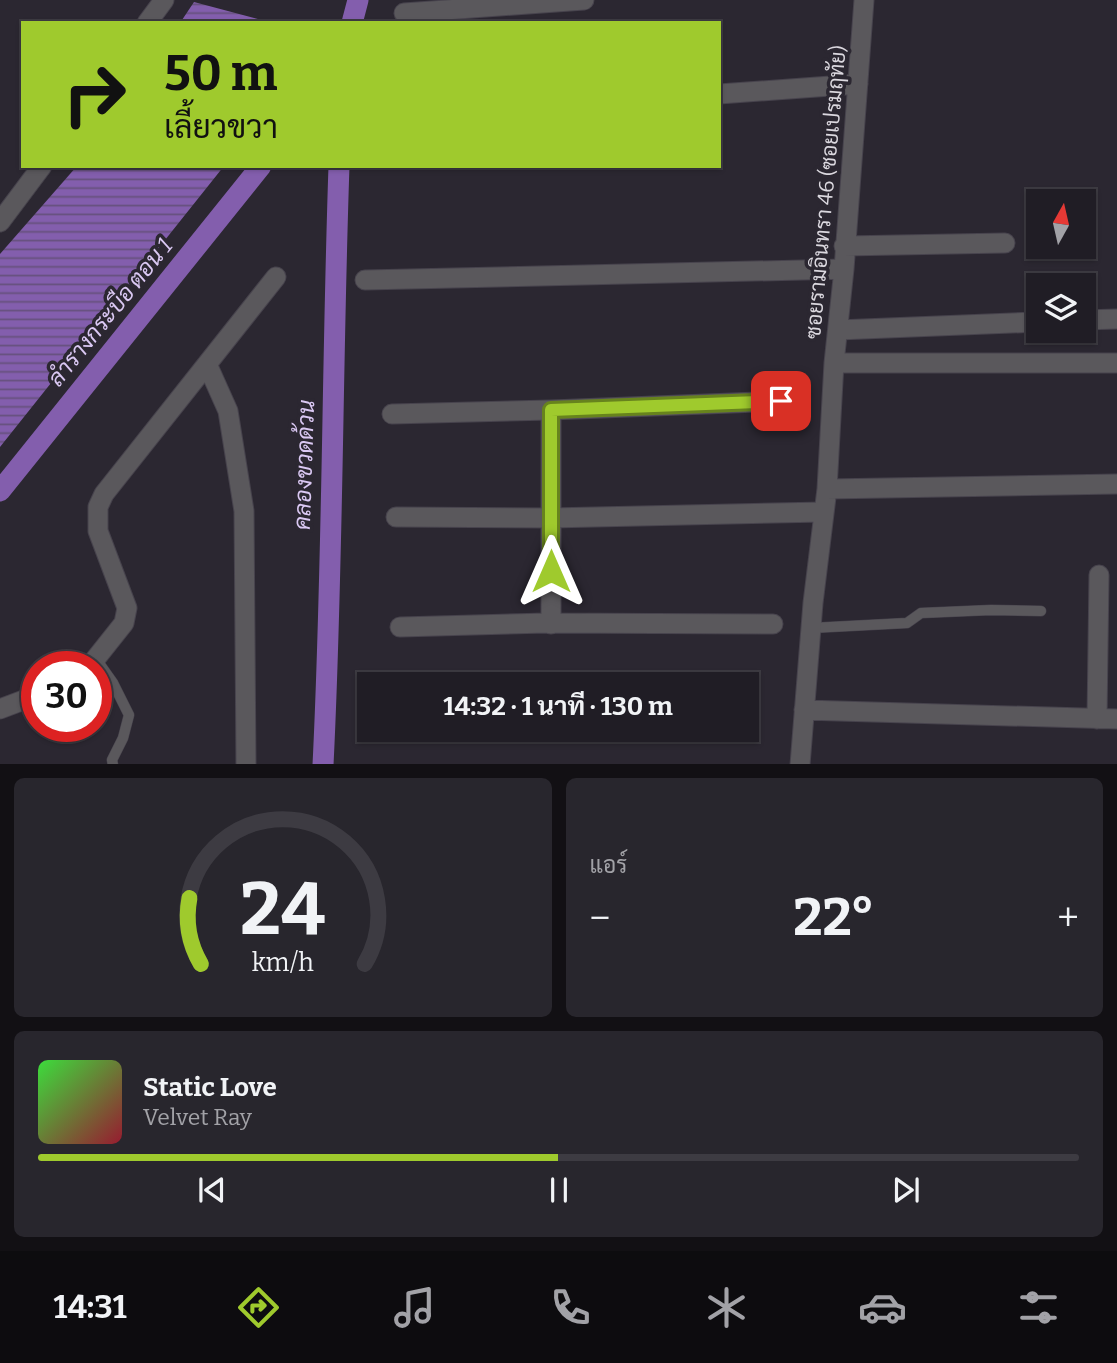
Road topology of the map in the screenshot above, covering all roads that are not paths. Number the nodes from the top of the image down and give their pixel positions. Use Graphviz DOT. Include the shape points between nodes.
graph roads {
  1 [pos="164,0"];
  2 [pos="584,0"];
  3 [pos="864,0"];
  4 [pos="404,13"];
  5 [pos="148,21"];
  6 [pos="858,84"];
  7 [pos="721,94"];
  8 [pos="40,168"];
  9 [pos="0,222"];
  10 [pos="1005,243"];
  11 [pos="845,246"];
  12 [pos="844,269"];
  13 [pos="276,277"];
  14 [pos="365,280"];
  15 [pos="1117,318"];
  16 [pos="1096,319"];
  17 [pos="1026,322"];
  18 [pos="838,330"];
  19 [pos="834,363"];
  20 [pos="1117,363"];
  21 [pos="207,364"];
  22 [pos="781,401"];
  23 [pos="551,410"];
  24 [pos="391,414"];
  25 [pos="1117,484"];
  26 [pos="827,489"];
  27 [pos="824,512"];
  28 [pos="396,517"];
  29 [pos="550,518"];
  30 [pos="1099,575"];
  31 [pos="1108,609"];
  32 [pos="1041,611"];
  33 [pos="551,624"];
  34 [pos="773,624"];
  35 [pos="400,627"];
  36 [pos="811,628"];
  37 [pos="102,651"];
  38 [pos="112,682"];
  39 [pos="21,701"];
  40 [pos="0,709"];
  41 [pos="804,710"];
  42 [pos="1097,719"];
  43 [pos="1117,719"];
  44 [pos="113,764"];
  45 [pos="246,764"];
  46 [pos="800,764"];
  1 -- 5 [label="street"];
  2 -- 4 [label="street"];
  3 -- 6 [label="street, ซอยรามอินทรา 46 (ซอยเปรมฤทัย)"];
  6 -- 7 [label="street"];
  6 -- 11 [label="street, ซอยรามอินทรา 46 (ซอยเปรมฤทัย)"];
  8 -- 9 [label="street"];
  10 -- 11 [label="street"];
  11 -- 12 [label="street, ซอยรามอินทรา 46 (ซอยเปรมฤทัย)"];
  12 -- 14 [label="street"];
  12 -- 18 [label="street, ซอยรามอินทรา 46 (ซอยเปรมฤทัย)"];
  13 -- 21 [label="street"];
  15 -- 16 [label="street"];
  17 -- 18 [label="street"];
  18 -- 19 [label="street, ซอยรามอินทรา 46 (ซอยเปรมฤทัย)"];
  19 -- 20 [label="street"];
  19 -- 26 [label="street, ซอยรามอินทรา 46 (ซอยเปรมฤทัย)"];
  21 -- 37 [label="street" via="104,494 99,507 98,531 127,608 124,623"];
  21 -- 45 [label="street" via="228,411 244,511"];
  22 -- 23 [label="street"];
  23 -- 24 [label="street"];
  23 -- 29 [label="street"];
  25 -- 26 [label="street"];
  26 -- 27 [label="street, ซอยรามอินทรา 46 (ซอยเปรมฤทัย)"];
  27 -- 29 [label="street"];
  27 -- 36 [label="street, ซอยรามอินทรา 46 (ซอยเปรมฤทัย)"];
  28 -- 29 [label="street"];
  29 -- 33 [label="street"];
  30 -- 31 [label="street"];
  31 -- 42 [label="street"];
  32 -- 36 [label="lane" via="922,613 907,623"];
  33 -- 34 [label="street"];
  33 -- 35 [label="street"];
  36 -- 41 [label="street, ซอยรามอินทรา 46 (ซอยเปรมฤทัย)"];
  38 -- 44 [label="lane" via="129,715"];
  39 -- 40 [label="street"];
  41 -- 42 [label="street"];
  41 -- 46 [label="street, ซอยรามอินทรา 46 (ซอยเปรมฤทัย)"];
  42 -- 43 [label="street"];
}
